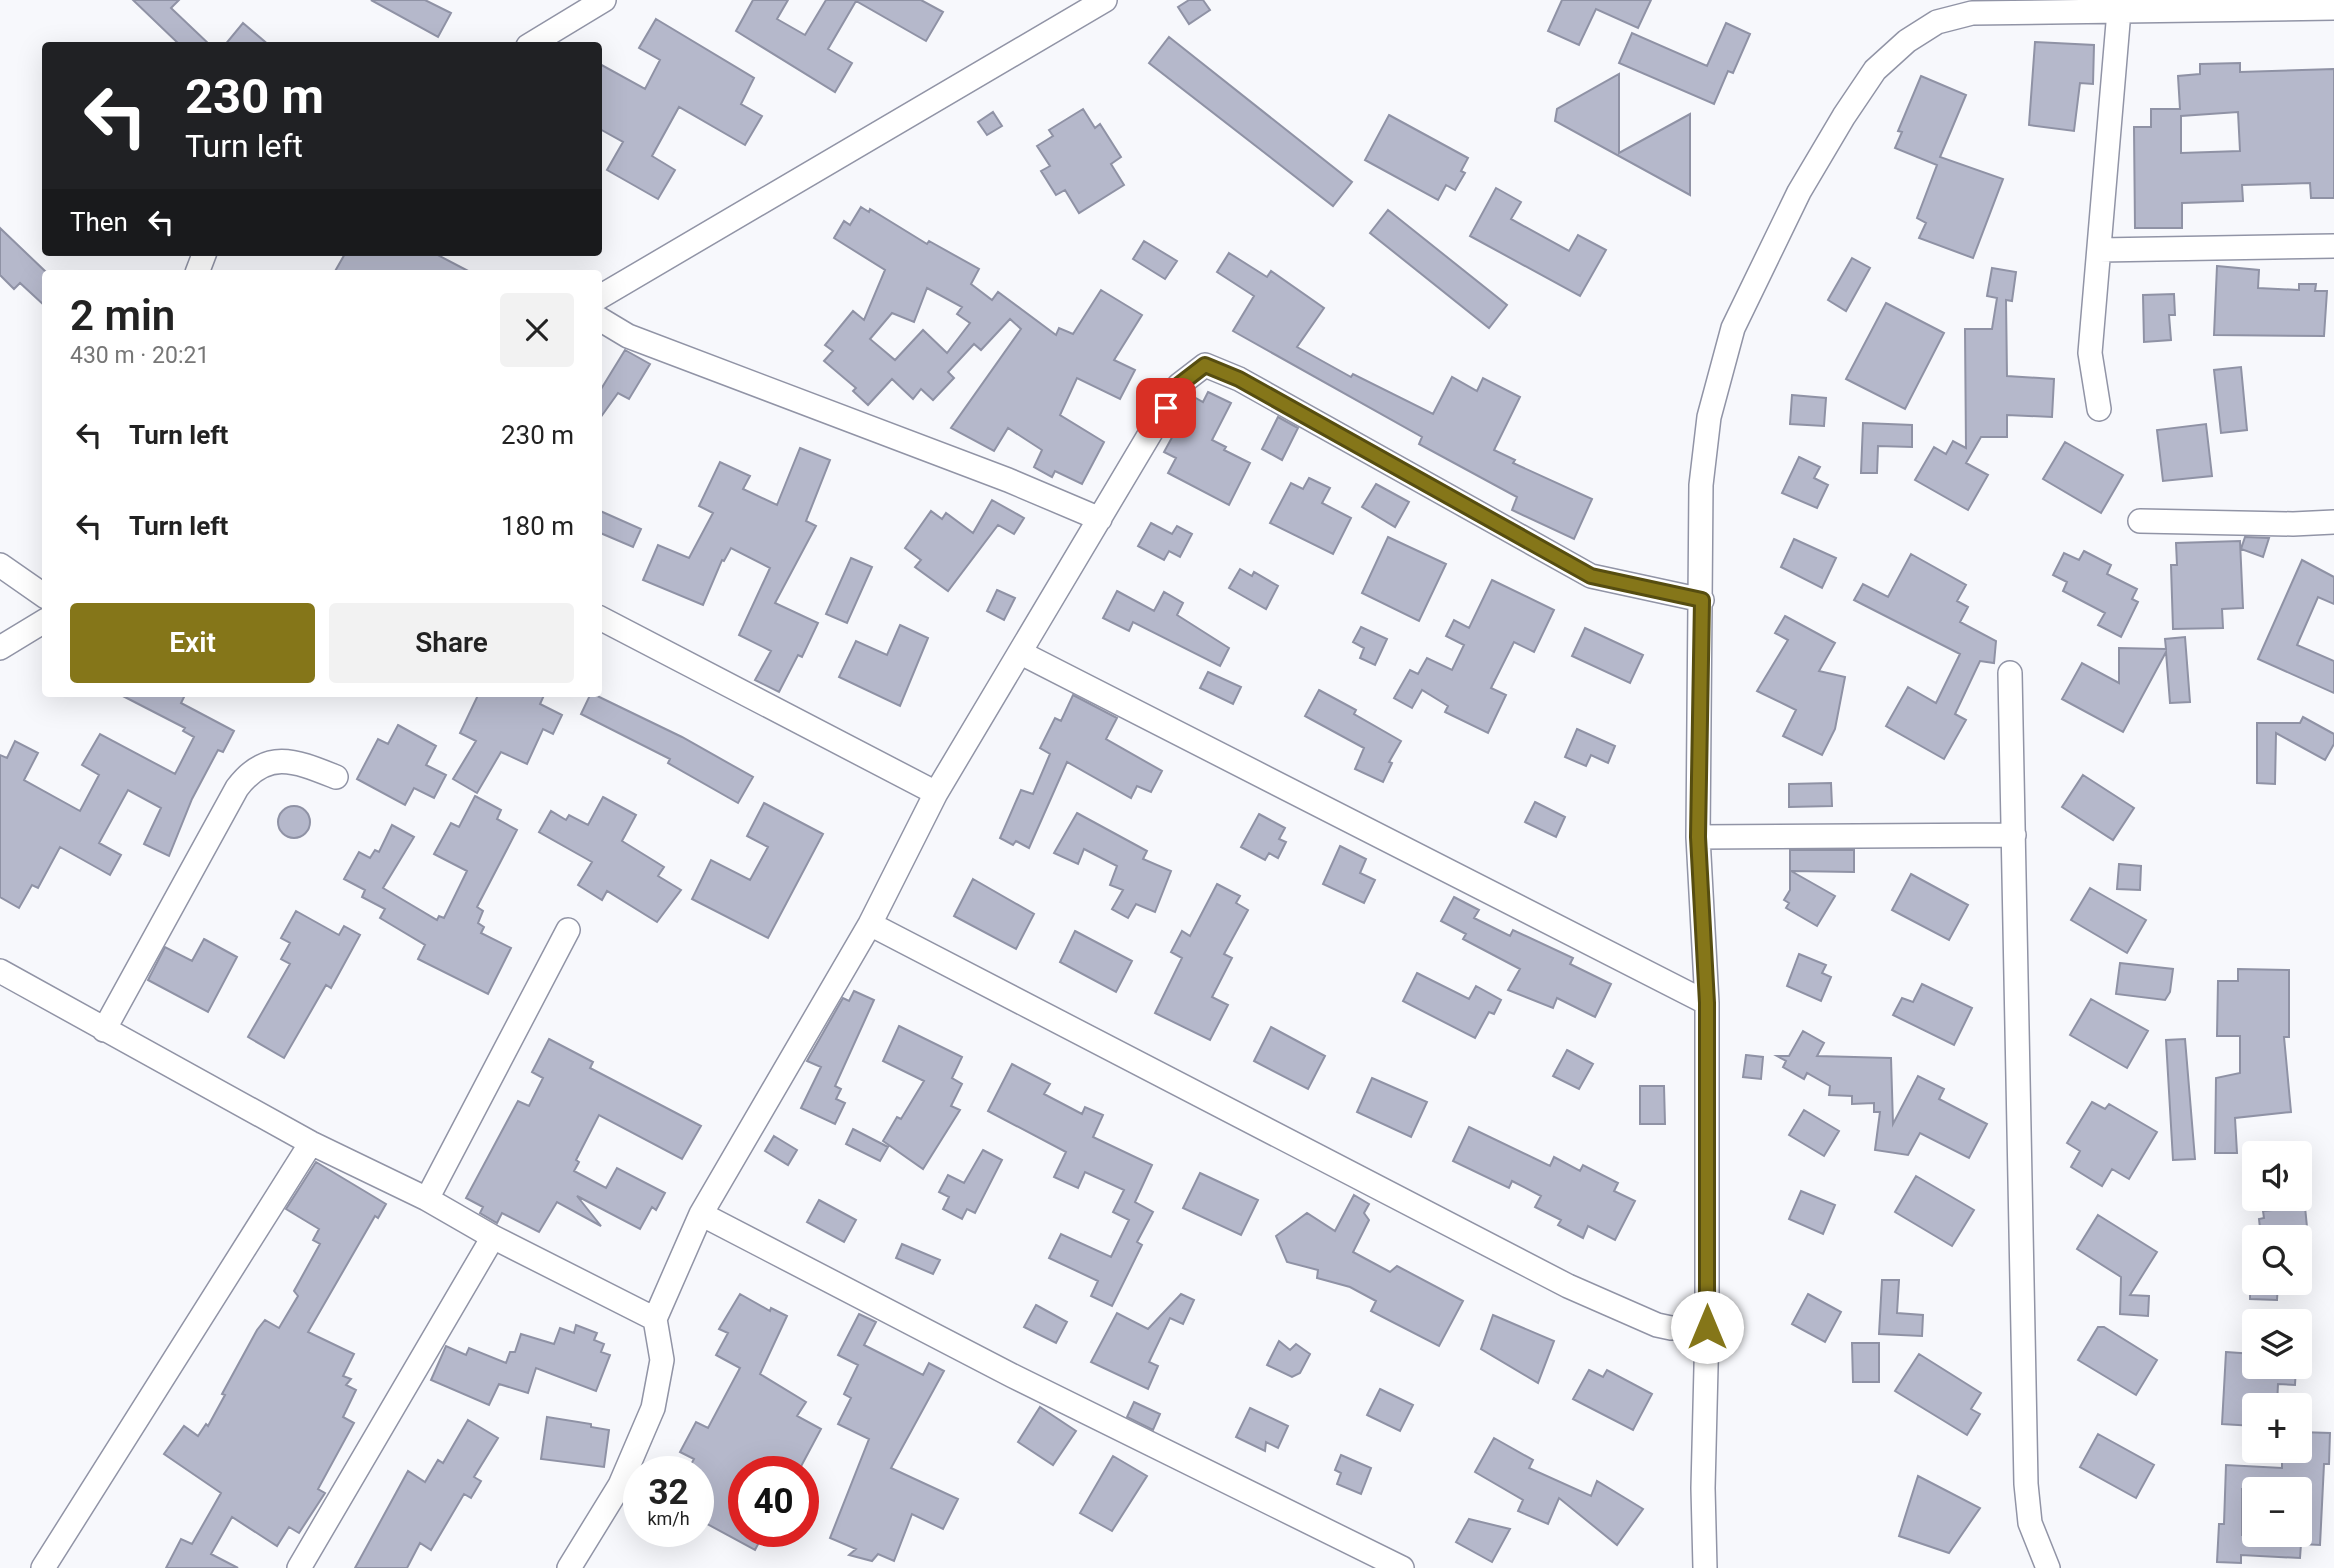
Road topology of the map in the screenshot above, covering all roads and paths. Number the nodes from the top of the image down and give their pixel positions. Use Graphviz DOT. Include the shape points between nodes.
graph roads {
  1 [pos="604,0"];
  2 [pos="1105,0"];
  3 [pos="2334,8"];
  4 [pos="2119,11"];
  5 [pos="535,42"];
  6 [pos="2334,246"];
  7 [pos="2100,250"];
  8 [pos="602,296"];
  9 [pos="602,320"];
  10 [pos="2099,409"];
  11 [pos="1100,519"];
  12 [pos="2140,522"];
  13 [pos="2334,522"];
  14 [pos="0,565"];
  15 [pos="42,594"];
  16 [pos="1702,600"];
  17 [pos="602,619"];
  18 [pos="42,622"];
  19 [pos="0,648"];
  20 [pos="1021,653"];
  21 [pos="2010,673"];
  22 [pos="336,777"];
  23 [pos="936,793"];
  24 [pos="2014,835"];
  25 [pos="1698,837"];
  26 [pos="870,925"];
  27 [pos="568,930"];
  28 [pos="0,971"];
  29 [pos="1707,1003"];
  30 [pos="104,1030"];
  31 [pos="311,1143"];
  32 [pos="427,1199"];
  33 [pos="701,1214"];
  34 [pos="493,1237"];
  35 [pos="655,1319"];
  36 [pos="1707,1327"];
  37 [pos="43,1568"];
  38 [pos="299,1568"];
  39 [pos="569,1568"];
  40 [pos="1402,1568"];
  41 [pos="1705,1568"];
  42 [pos="2048,1568"];
  1 -- 5 [label="street"];
  2 -- 8 [label="street"];
  3 -- 4 [label="street"];
  4 -- 7 [label="street"];
  4 -- 16 [label="street" via="1972,13 1937,22 1875,70 1799,192 1733,328 1709,417 1701,485"];
  6 -- 7 [label="street"];
  7 -- 10 [label="street" via="2090,353"];
  9 -- 11 [label="street" via="628,336"];
  11 -- 16 [label="street" via="1179,385 1205,365 1239,379 1591,576"];
  11 -- 20 [label="street"];
  12 -- 13 [label="street"];
  14 -- 15 [label="street"];
  16 -- 25 [label="street"];
  17 -- 23 [label="street"];
  18 -- 19 [label="street"];
  20 -- 23 [label="street"];
  20 -- 29 [label="street"];
  21 -- 24 [label="street"];
  22 -- 30 [label="street" via="284,761 260,764 248,773"];
  23 -- 26 [label="street"];
  24 -- 25 [label="street"];
  24 -- 42 [label="street" via="2026,1485 2030,1523"];
  25 -- 29 [label="street"];
  26 -- 33 [label="street"];
  26 -- 36 [label="street" via="1602,1303 1657,1325"];
  27 -- 32 [label="street"];
  28 -- 30 [label="street"];
  29 -- 36 [label="street"];
  30 -- 31 [label="street"];
  31 -- 32 [label="street"];
  31 -- 37 [label="street"];
  32 -- 34 [label="street"];
  33 -- 35 [label="street"];
  33 -- 40 [label="street" via="1013,1376"];
  34 -- 35 [label="street"];
  34 -- 38 [label="street"];
  35 -- 39 [label="street" via="662,1360 653,1408 620,1485"];
  36 -- 41 [label="street"];
}
